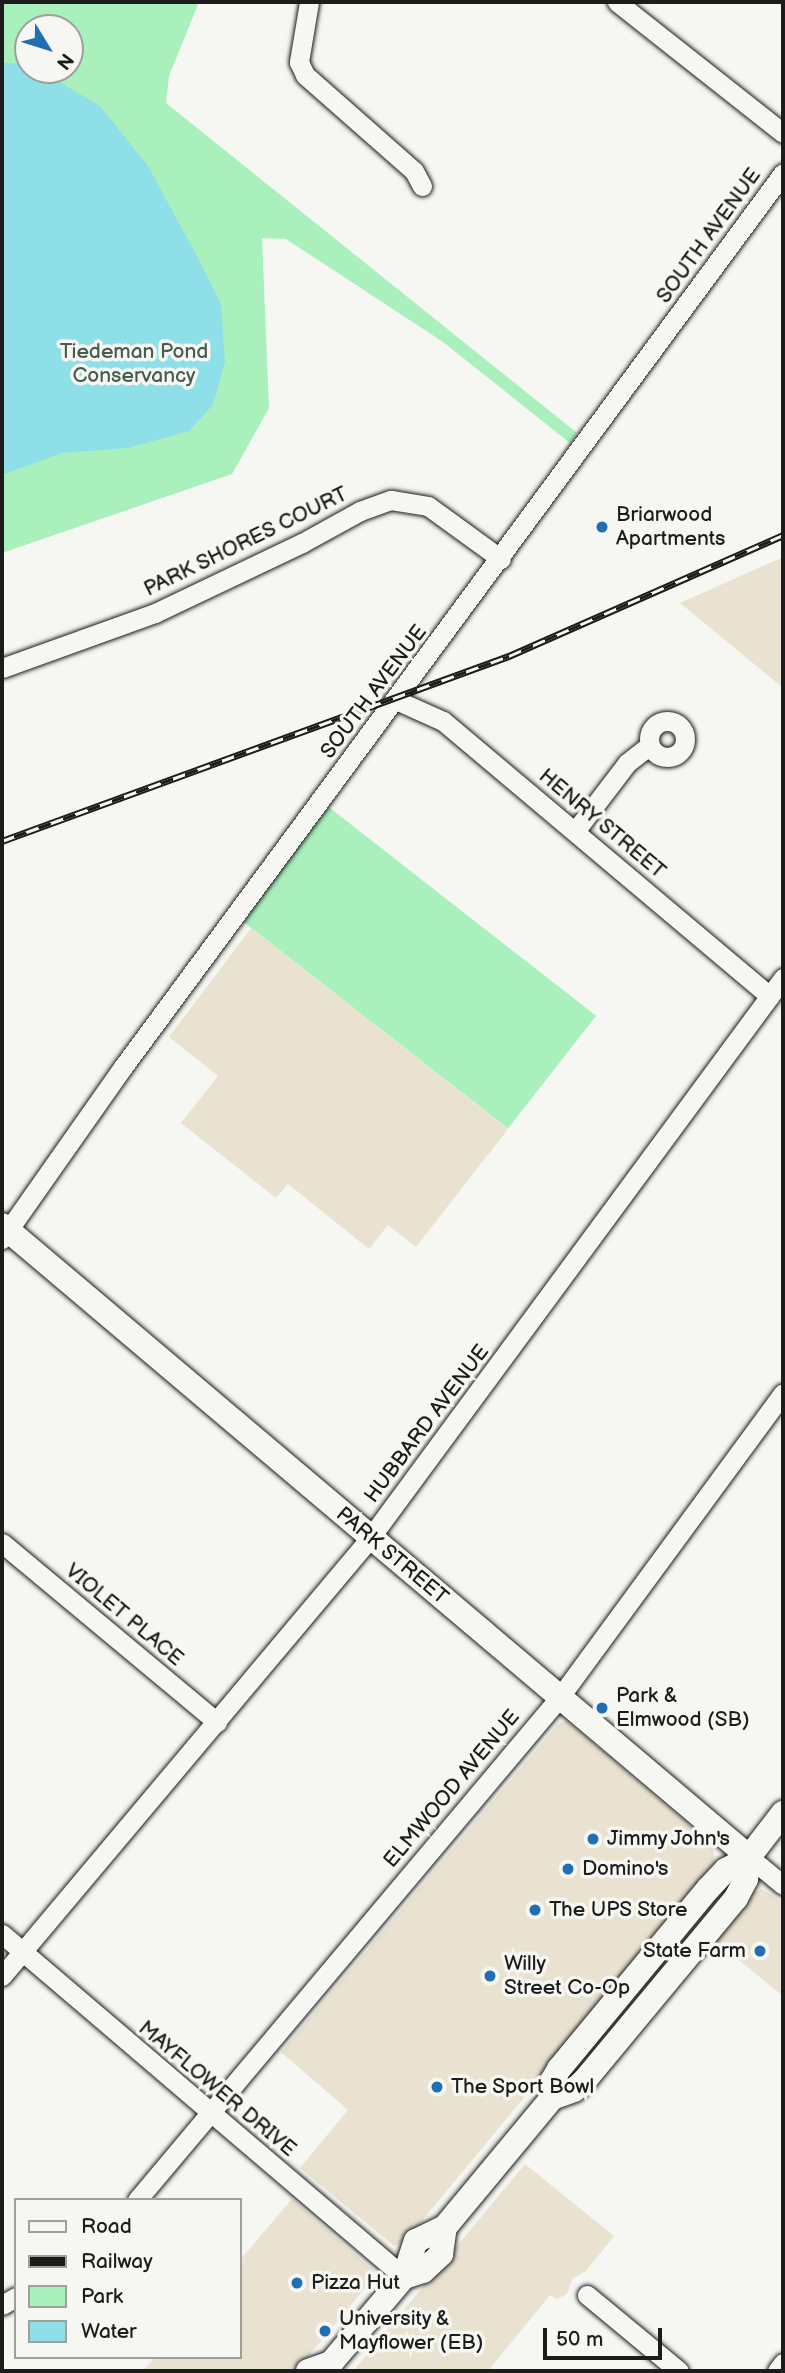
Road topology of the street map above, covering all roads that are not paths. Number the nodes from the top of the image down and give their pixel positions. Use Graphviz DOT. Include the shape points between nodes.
graph roads {
  1 [pos="309,2"];
  2 [pos="617,2"];
  3 [pos="783,133"];
  4 [pos="783,173"];
  5 [pos="422,186"];
  6 [pos="501,559"];
  7 [pos="2,668"];
  8 [pos="396,701"];
  9 [pos="649,746"];
  10 [pos="576,830"];
  11 [pos="783,978"];
  12 [pos="770,996"];
  13 [pos="4,1231"];
  14 [pos="783,1393"];
  15 [pos="370,1538"];
  16 [pos="2,1543"];
  17 [pos="559,1698"];
  18 [pos="217,1722"];
  19 [pos="783,1814"];
  20 [pos="749,1857"];
  21 [pos="783,1885"];
  22 [pos="2,1934"];
  23 [pos="21,1952"];
  24 [pos="2,1976"];
  25 [pos="209,2113"];
  26 [pos="138,2198"];
  27 [pos="404,2277"];
  28 [pos="587,2295"];
  29 [pos="783,2363"];
  30 [pos="324,2369"];
  31 [pos="679,2371"];
  32 [pos="777,2371"];
  1 -- 5 [label="street" via="299,62 305,75 414,171"];
  2 -- 3 [label="street"];
  4 -- 6 [label="street, SOUTH AVENUE"];
  6 -- 7 [label="street, PARK SHORES COURT" via="428,506 391,500 155,613"];
  6 -- 8 [label="street, SOUTH AVENUE"];
  8 -- 10 [label="street, HENRY STREET" via="443,721"];
  8 -- 13 [label="street, SOUTH AVENUE"];
  9 -- 10 [label="street" via="627,763"];
  10 -- 12 [label="street, HENRY STREET"];
  11 -- 12 [label="street, HUBBARD AVENUE"];
  12 -- 15 [label="street, HUBBARD AVENUE"];
  13 -- 15 [label="main road, PARK STREET"];
  14 -- 17 [label="street, ELMWOOD AVENUE"];
  15 -- 17 [label="main road, PARK STREET"];
  15 -- 18 [label="street, HUBBARD AVENUE"];
  16 -- 18 [label="street, VIOLET PLACE"];
  17 -- 20 [label="main road, PARK STREET"];
  17 -- 25 [label="street, ELMWOOD AVENUE"];
  18 -- 23 [label="street, HUBBARD AVENUE"];
  19 -- 20 [label="main road"];
  20 -- 21 [label="street, PARK STREET"];
  20 -- 27 [label="main road" via="745,1883 728,1907 579,2086 552,2098 445,2227 416,2241"];
  22 -- 23 [label="street, MAYFLOWER DRIVE"];
  23 -- 24 [label="street, HUBBARD AVENUE"];
  23 -- 25 [label="street, MAYFLOWER DRIVE"];
  25 -- 26 [label="street, ELMWOOD AVENUE"];
  25 -- 27 [label="street, MAYFLOWER DRIVE"];
  27 -- 30 [label="main road"];
  28 -- 31 [label="street"];
  29 -- 32 [label="street"];
}
